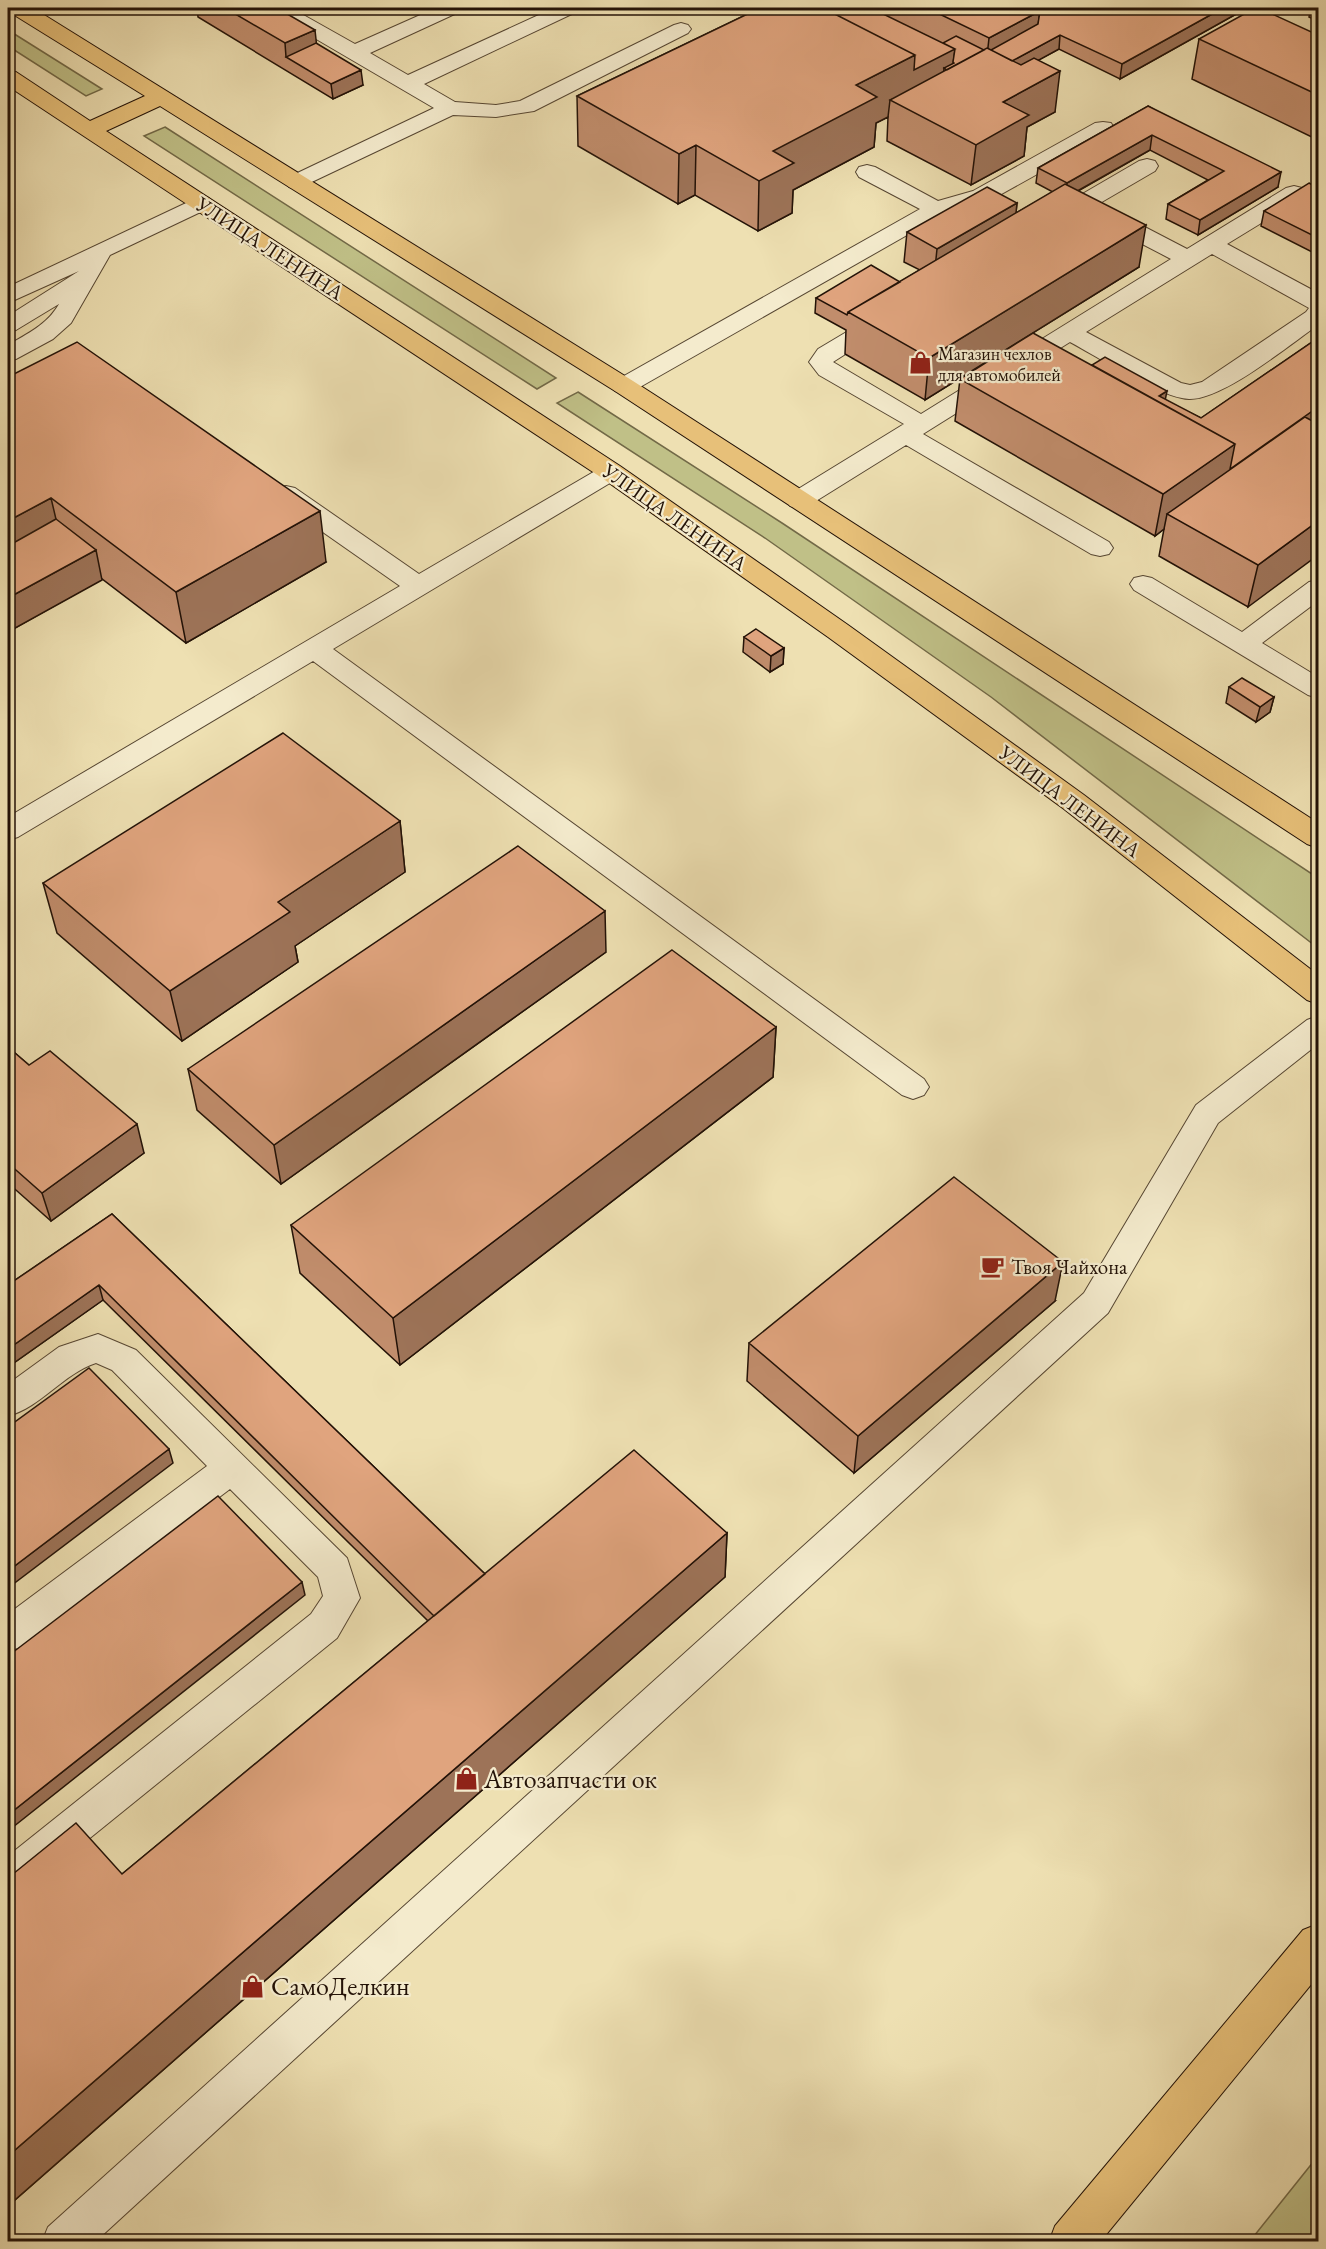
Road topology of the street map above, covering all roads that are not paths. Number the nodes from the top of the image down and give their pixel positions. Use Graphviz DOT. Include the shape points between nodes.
graph roads {
  1 [pos="19,8"];
  2 [pos="277,8"];
  3 [pos="452,8"];
  4 [pos="569,8"];
  5 [pos="681,29"];
  6 [pos="354,52"];
  7 [pos="8,77"];
  8 [pos="408,83"];
  9 [pos="161,97"];
  10 [pos="450,108"];
  11 [pos="1103,128"];
  12 [pos="89,130"];
  13 [pos="1147,166"];
  14 [pos="867,172"];
  15 [pos="297,182"];
  16 [pos="1294,193"];
  17 [pos="201,203"];
  18 [pos="1082,204"];
  19 [pos="936,209"];
  20 [pos="1041,227"];
  21 [pos="1210,244"];
  22 [pos="102,249"];
  23 [pos="1188,259"];
  24 [pos="87,275"];
  25 [pos="8,296"];
  26 [pos="1318,304"];
  27 [pos="1318,311"];
  28 [pos="898,312"];
  29 [pos="8,325"];
  30 [pos="1069,332"];
  31 [pos="8,354"];
  32 [pos="624,387"];
  33 [pos="913,429"];
  34 [pos="611,472"];
  35 [pos="267,480"];
  36 [pos="799,500"];
  37 [pos="1100,548"];
  38 [pos="1143,584"];
  39 [pos="418,586"];
  40 [pos="1318,588"];
  41 [pos="1243,644"];
  42 [pos="314,648"];
  43 [pos="1318,689"];
  44 [pos="8,830"];
  45 [pos="1318,837"];
  46 [pos="1318,992"];
  47 [pos="1318,1028"];
  48 [pos="914,1088"];
  49 [pos="8,1402"];
  50 [pos="232,1467"];
  51 [pos="8,1635"];
  52 [pos="8,1880"];
  53 [pos="1318,1944"];
  54 [pos="63,2241"];
  55 [pos="1071,2241"];
  1 -- 9 [label="main road"];
  2 -- 6 [label="lane"];
  3 -- 6 [label="lane"];
  4 -- 8 [label="lane"];
  5 -- 10 [label="lane" via="526,106 496,111"];
  6 -- 8 [label="lane"];
  7 -- 12 [label="main road, УЛИЦА ЛЕНИНА"];
  8 -- 10 [label="lane"];
  9 -- 12 [label="main road"];
  9 -- 15 [label="main road"];
  10 -- 15 [label="lane"];
  11 -- 19 [label="lane" via="981,196"];
  12 -- 17 [label="main road, УЛИЦА ЛЕНИНА"];
  13 -- 18 [label="lane"];
  14 -- 19 [label="lane"];
  15 -- 32 [label="main road"];
  16 -- 21 [label="lane"];
  17 -- 22 [label="lane"];
  17 -- 34 [label="main road, УЛИЦА ЛЕНИНА"];
  18 -- 20 [label="lane"];
  18 -- 23 [label="lane"];
  19 -- 32 [label="lane"];
  21 -- 23 [label="lane"];
  21 -- 26 [label="lane"];
  22 -- 24 [label="lane"];
  22 -- 25 [label="lane"];
  23 -- 30 [label="lane"];
  24 -- 29 [label="lane"];
  24 -- 31 [label="lane" via="63,318 45,334"];
  27 -- 30 [label="lane" via="1210,388 1190,392 1174,388"];
  28 -- 33 [label="lane" via="826,354 821,362"];
  30 -- 33 [label="lane"];
  32 -- 36 [label="main road"];
  33 -- 36 [label="lane"];
  33 -- 37 [label="lane"];
  34 -- 39 [label="lane"];
  34 -- 46 [label="main road, УЛИЦА ЛЕНИНА" via="1074,802"];
  35 -- 39 [label="lane"];
  36 -- 45 [label="main road"];
  38 -- 41 [label="lane"];
  39 -- 42 [label="lane"];
  40 -- 41 [label="lane"];
  41 -- 43 [label="lane"];
  42 -- 44 [label="lane"];
  42 -- 48 [label="lane"];
  47 -- 54 [label="lane" via="1207,1114 1096,1303"];
  49 -- 50 [label="lane" via="71,1357 98,1348 124,1360"];
  50 -- 51 [label="lane"];
  50 -- 52 [label="lane" via="334,1569 342,1598 324,1626"];
  53 -- 55 [label="main road"];
}
